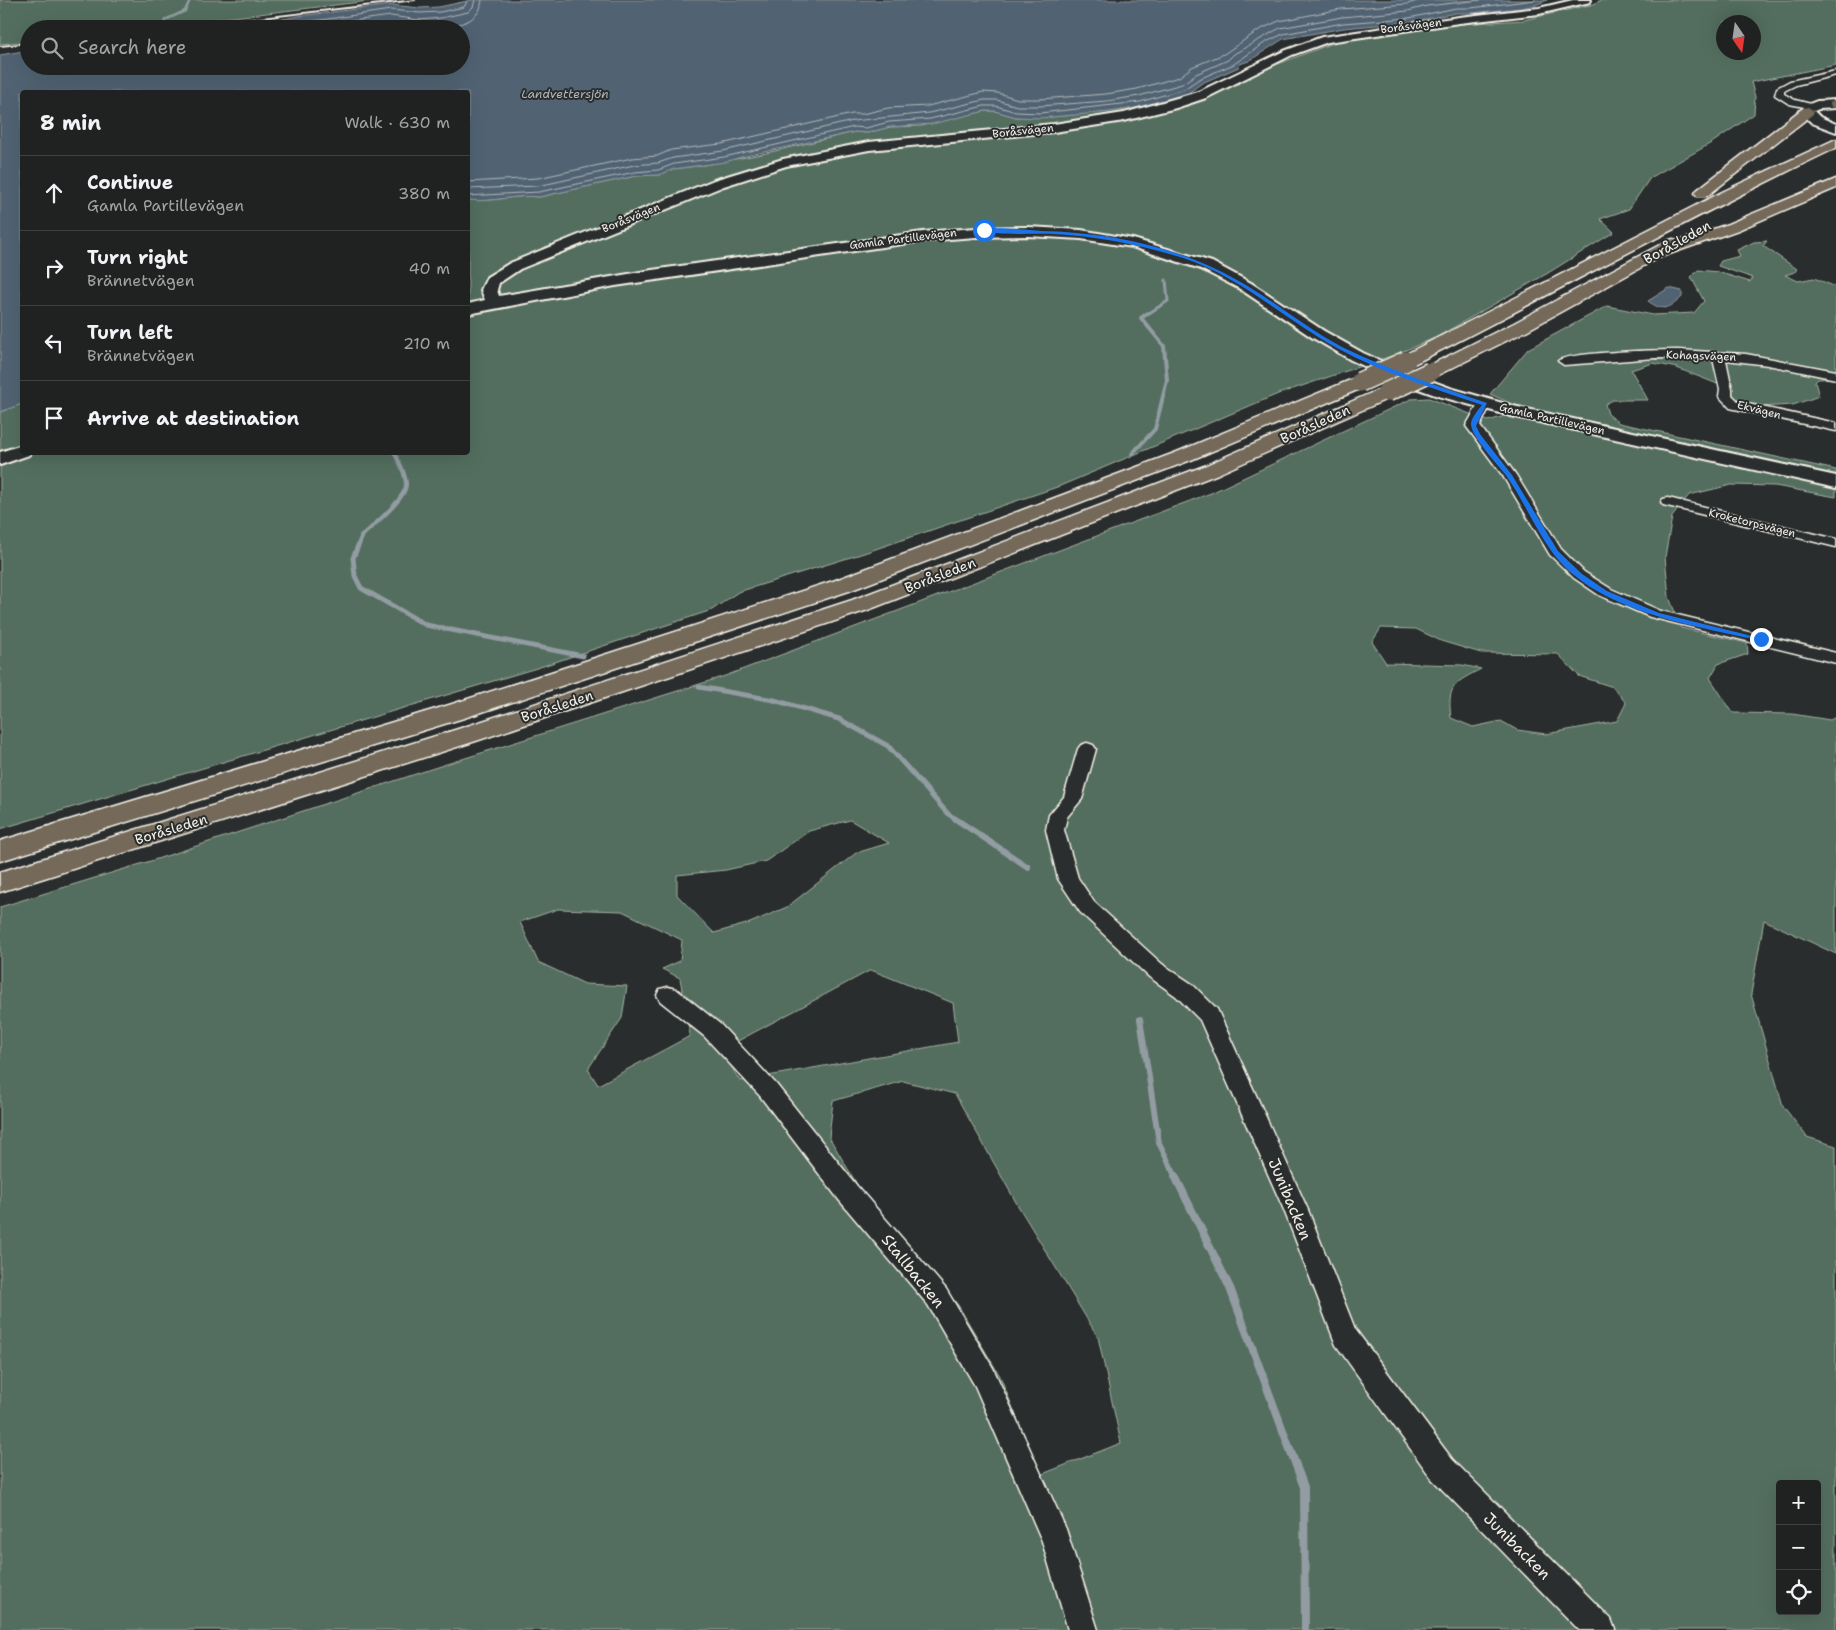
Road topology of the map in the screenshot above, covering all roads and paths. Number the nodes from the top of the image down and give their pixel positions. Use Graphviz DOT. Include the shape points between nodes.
graph roads {
  1 [pos="1586,0"];
  2 [pos="1836,73"];
  3 [pos="1836,104"];
  4 [pos="1810,109"];
  5 [pos="1836,128"];
  6 [pos="1836,143"];
  7 [pos="1836,183"];
  8 [pos="1741,208"];
  9 [pos="1626,248"];
  10 [pos="1651,256"];
  11 [pos="495,303"];
  12 [pos="470,309"];
  13 [pos="1720,356"];
  14 [pos="1564,361"];
  15 [pos="1836,374"];
  16 [pos="1485,404"];
  17 [pos="1836,427"];
  18 [pos="20,452"];
  19 [pos="0,459"];
  20 [pos="1836,482"];
  21 [pos="1668,502"];
  22 [pos="1836,543"];
  23 [pos="1836,658"];
  24 [pos="1087,749"];
  25 [pos="0,851"];
  26 [pos="0,882"];
  27 [pos="668,994"];
  28 [pos="1083,1630"];
  29 [pos="1600,1630"];
  1 -- 11 [label="street, Boråsvägen" via="1539,12 1326,39 1295,50 1202,95 1124,117 1045,129 868,146 783,163 719,183 515,266 490,284 489,291"];
  2 -- 4 [label="street" via="1793,83 1780,90 1779,95 1785,99"];
  3 -- 4 [label="street"];
  4 -- 5 [label="street" via="1808,114"];
  4 -- 9 [label="highway" via="1744,163"];
  6 -- 9 [label="highway, Boråsleden" via="1776,170"];
  7 -- 10 [label="highway" via="1733,227"];
  8 -- 10 [label="highway, Boråsleden"];
  9 -- 25 [label="highway, Boråsleden, bridge" via="1508,311 1360,382 1184,456 841,586 467,708"];
  10 -- 26 [label="highway, Boråsleden, bridge" via="1520,328 1430,372 1211,470 860,606 467,735"];
  11 -- 12 [label="street, Gamla Partillevägen"];
  11 -- 16 [label="street, Gamla Partillevägen" via="918,236 996,230 1073,234 1150,247 1200,262 1240,283 1339,347 1394,372"];
  13 -- 14 [label="street, Kohagsvägen" via="1664,355"];
  13 -- 15 [label="street, Kohagsvägen"];
  13 -- 17 [label="street, Ekvägen" via="1725,396 1735,405"];
  16 -- 20 [label="street, Gamla Partillevägen"];
  16 -- 23 [label="street" via="1473,426 1509,475 1556,552 1579,575 1605,592 1656,614"];
  18 -- 19 [label="street"];
  21 -- 22 [label="street, Kroketorpsvägen"];
  24 -- 29 [label="street, Junibacken" via="1073,799 1058,815 1055,830 1068,879 1087,907 1209,1015 1296,1210 1344,1336 1442,1470"];
  27 -- 28 [label="street, Stallbacken" via="712,1030 768,1090 848,1193 937,1297 984,1377 1056,1539"];
}
